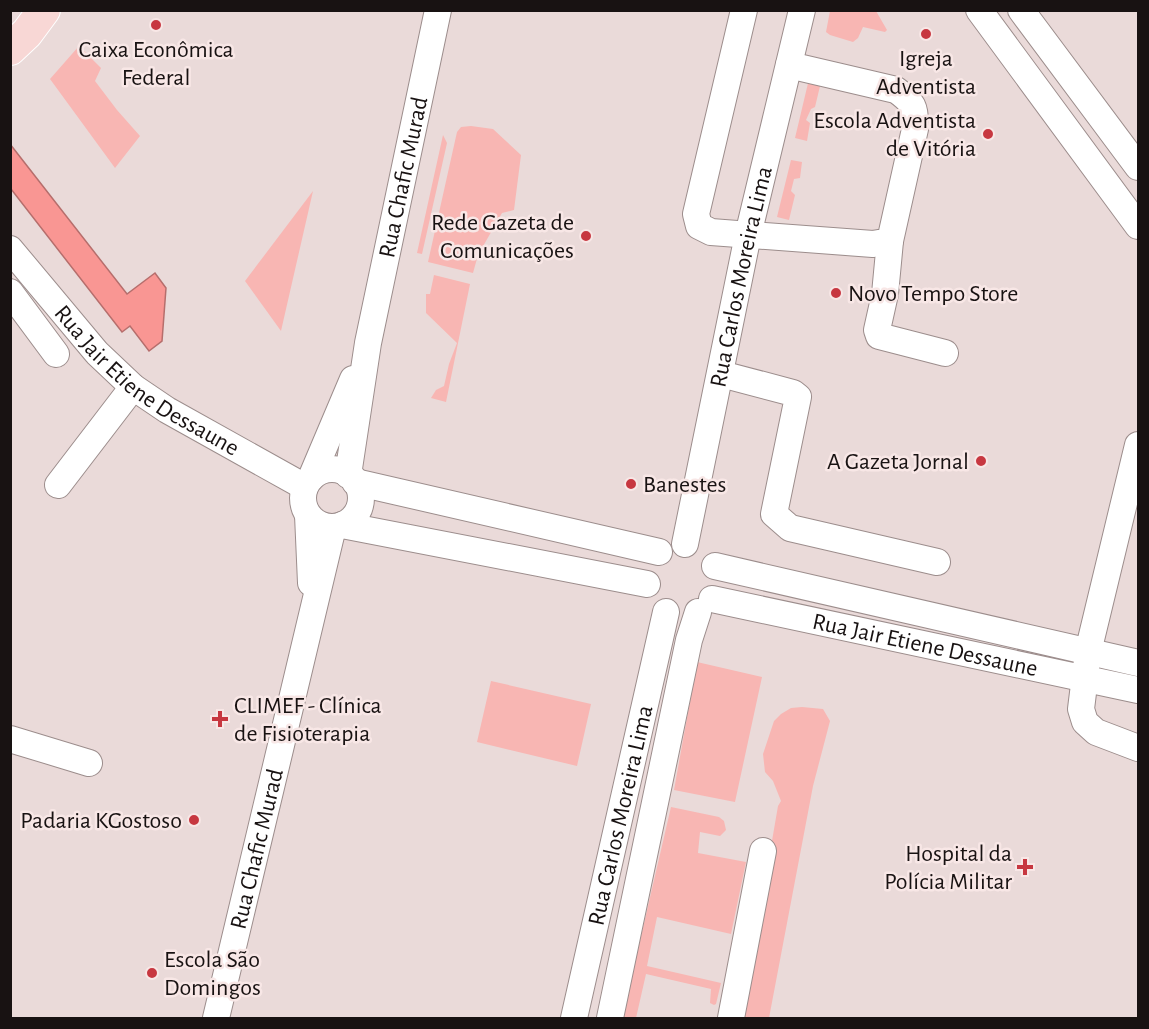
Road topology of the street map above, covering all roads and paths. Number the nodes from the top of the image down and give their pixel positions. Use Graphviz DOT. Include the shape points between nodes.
graph roads {
  1 [pos="44,10"];
  2 [pos="438,10"];
  3 [pos="744,10"];
  4 [pos="802,10"];
  5 [pos="979,10"];
  6 [pos="1021,10"];
  7 [pos="10,49"];
  8 [pos="789,65"];
  9 [pos="1138,167"];
  10 [pos="1138,226"];
  11 [pos="748,235"];
  12 [pos="890,241"];
  13 [pos="10,249"];
  14 [pos="10,292"];
  15 [pos="368,343"];
  16 [pos="945,353"];
  17 [pos="56,354"];
  18 [pos="721,374"];
  19 [pos="133,387"];
  20 [pos="1138,446"];
  21 [pos="352,478"];
  22 [pos="308,482"];
  23 [pos="58,484"];
  24 [pos="308,515"];
  25 [pos="338,526"];
  26 [pos="685,544"];
  27 [pos="659,552"];
  28 [pos="937,562"];
  29 [pos="715,566"];
  30 [pos="647,584"];
  31 [pos="705,605"];
  32 [pos="312,610"];
  33 [pos="666,612"];
  34 [pos="1088,652"];
  35 [pos="1138,663"];
  36 [pos="1083,679"];
  37 [pos="1138,690"];
  38 [pos="10,739"];
  39 [pos="1138,748"];
  40 [pos="89,763"];
  41 [pos="763,851"];
  42 [pos="216,1018"];
  43 [pos="574,1018"];
  44 [pos="610,1018"];
  45 [pos="731,1018"];
  1 -- 7 [label="main road"];
  2 -- 15 [label="street, Rua Chafic Murad"];
  3 -- 11 [label="street" via="696,214 699,226 711,232"];
  4 -- 8 [label="street, Rua Carlos Moreira Lima"];
  5 -- 10 [label="street"];
  6 -- 9 [label="street"];
  8 -- 11 [label="street, Rua Carlos Moreira Lima"];
  8 -- 12 [label="street" via="896,90 909,99 916,112 915,129"];
  11 -- 12 [label="street" via="873,244"];
  11 -- 18 [label="street, Rua Carlos Moreira Lima"];
  12 -- 16 [label="street" via="879,336"];
  13 -- 19 [label="street, Rua Jair Etiene Dessaune" via="97,353"];
  14 -- 17 [label="street"];
  15 -- 21 [label="street, Rua Chafic Murad"];
  15 -- 22 [label="street, Rua Chafic Murad"];
  18 -- 26 [label="street, Rua Carlos Moreira Lima"];
  18 -- 28 [label="street" via="798,397 774,514 786,526"];
  19 -- 22 [label="street, Rua Jair Etiene Dessaune" via="167,410"];
  19 -- 23 [label="street"];
  20 -- 34 [label="street"];
  21 -- 22 [label="street" via="329,470 319,472"];
  21 -- 25 [label="street" via="359,507 349,521"];
  21 -- 27 [label="street"];
  22 -- 24 [label="street" via="303,496"];
  24 -- 25 [label="street" via="323,526"];
  24 -- 32 [label="street, Rua Chafic Murad"];
  25 -- 30 [label="street"];
  25 -- 32 [label="street, Rua Chafic Murad"];
  26 -- 27 [label="street"];
  26 -- 29 [label="street" via="706,553"];
  27 -- 30 [label="street" via="651,563"];
  29 -- 31 [label="street" via="717,587"];
  29 -- 34 [label="street, Rua Jair Etiene Dessaune"];
  30 -- 33 [label="street" via="651,597"];
  31 -- 33 [label="street" via="686,615"];
  31 -- 36 [label="street, Rua Jair Etiene Dessaune"];
  31 -- 44 [label="street, Rua Carlos Moreira Lima" via="689,640"];
  32 -- 42 [label="street, Rua Chafic Murad"];
  33 -- 43 [label="street, Rua Carlos Moreira Lima"];
  34 -- 35 [label="street, Rua Jair Etiene Dessaune"];
  34 -- 36 [label="street"];
  36 -- 37 [label="street, Rua Jair Etiene Dessaune"];
  36 -- 39 [label="street" via="1081,709 1085,722 1096,732"];
  38 -- 40 [label="street"];
  41 -- 45 [label="street"];
}
